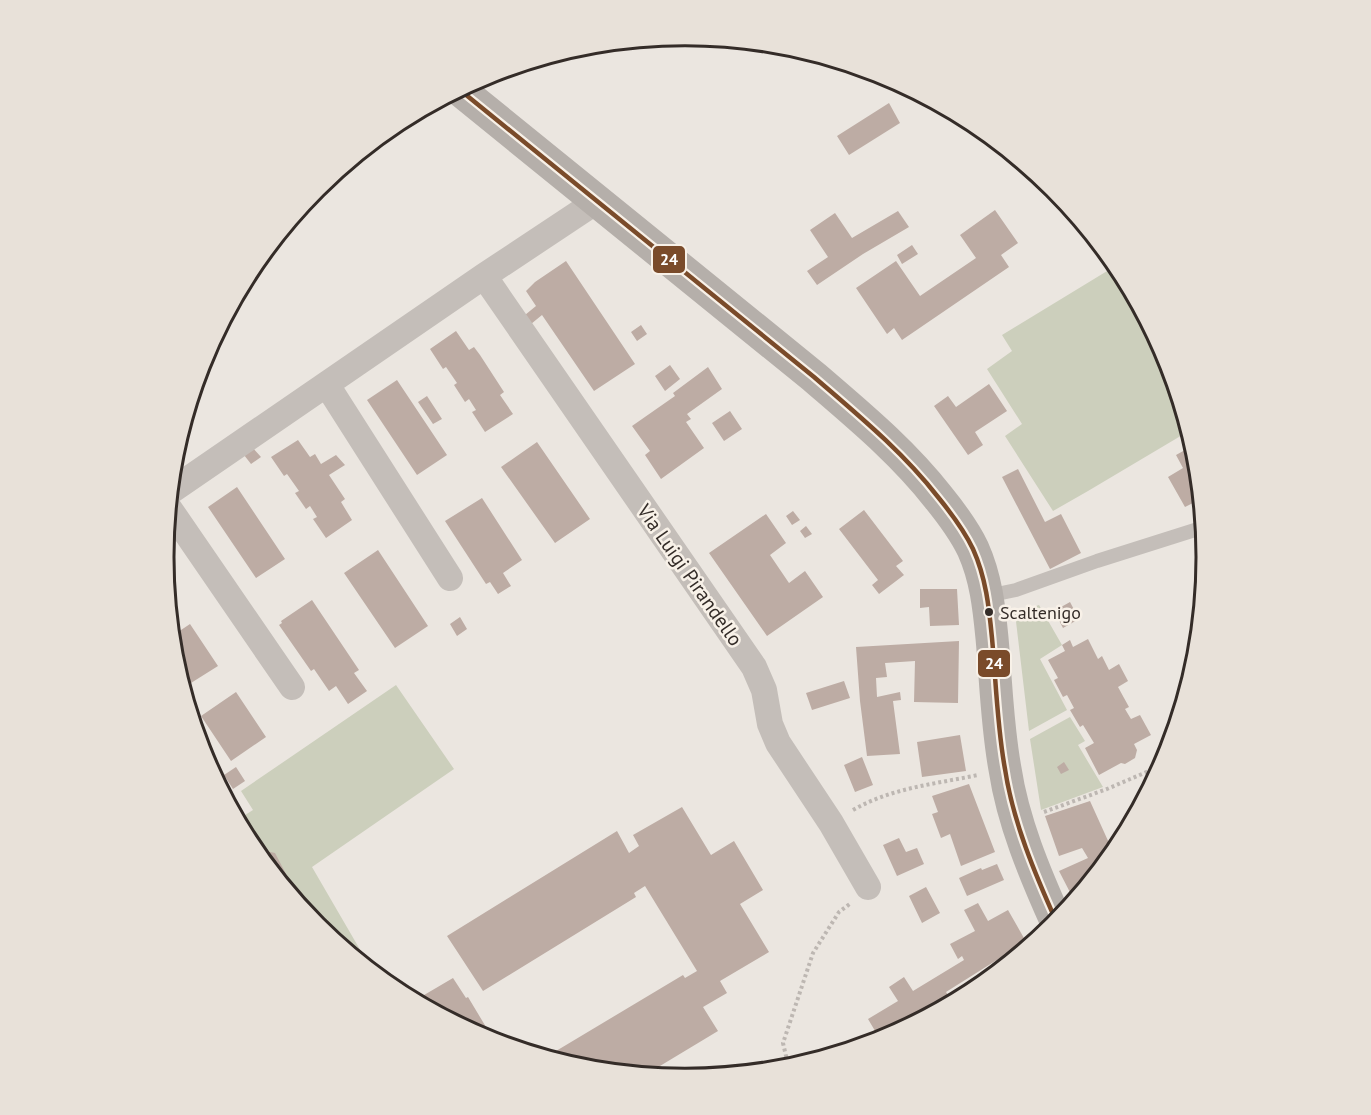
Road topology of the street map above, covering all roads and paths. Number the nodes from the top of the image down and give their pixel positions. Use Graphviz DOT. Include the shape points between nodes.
graph roads {
  1 [pos="467,95"];
  2 [pos="597,201"];
  3 [pos="484,276"];
  4 [pos="327,385"];
  5 [pos="180,485"];
  6 [pos="176,519"];
  7 [pos="1195,530"];
  8 [pos="450,578"];
  9 [pos="987,596"];
  10 [pos="292,687"];
  11 [pos="1150,771"];
  12 [pos="982,774"];
  13 [pos="1036,815"];
  14 [pos="831,823"];
  15 [pos="868,887"];
  16 [pos="1053,913"];
  17 [pos="787,1059"];
  1 -- 2 [label="main road"];
  2 -- 3 [label="street"];
  2 -- 9 [label="main road" via="814,377 893,447 952,515 972,547"];
  3 -- 4 [label="street"];
  3 -- 14 [label="street, Via Luigi Pirandello" via="754,667 778,743"];
  4 -- 5 [label="street"];
  4 -- 8 [label="street"];
  6 -- 10 [label="street"];
  7 -- 9 [label="lane" via="1016,590"];
  9 -- 16 [label="main road" via="1005,770 1026,847"];
  11 -- 13 [label="path"];
  12 -- 14 [label="path" via="893,792"];
  14 -- 15 [label="street, Via Luigi Pirandello"];
  15 -- 17 [label="path" via="839,912 813,953 783,1043"];
}
